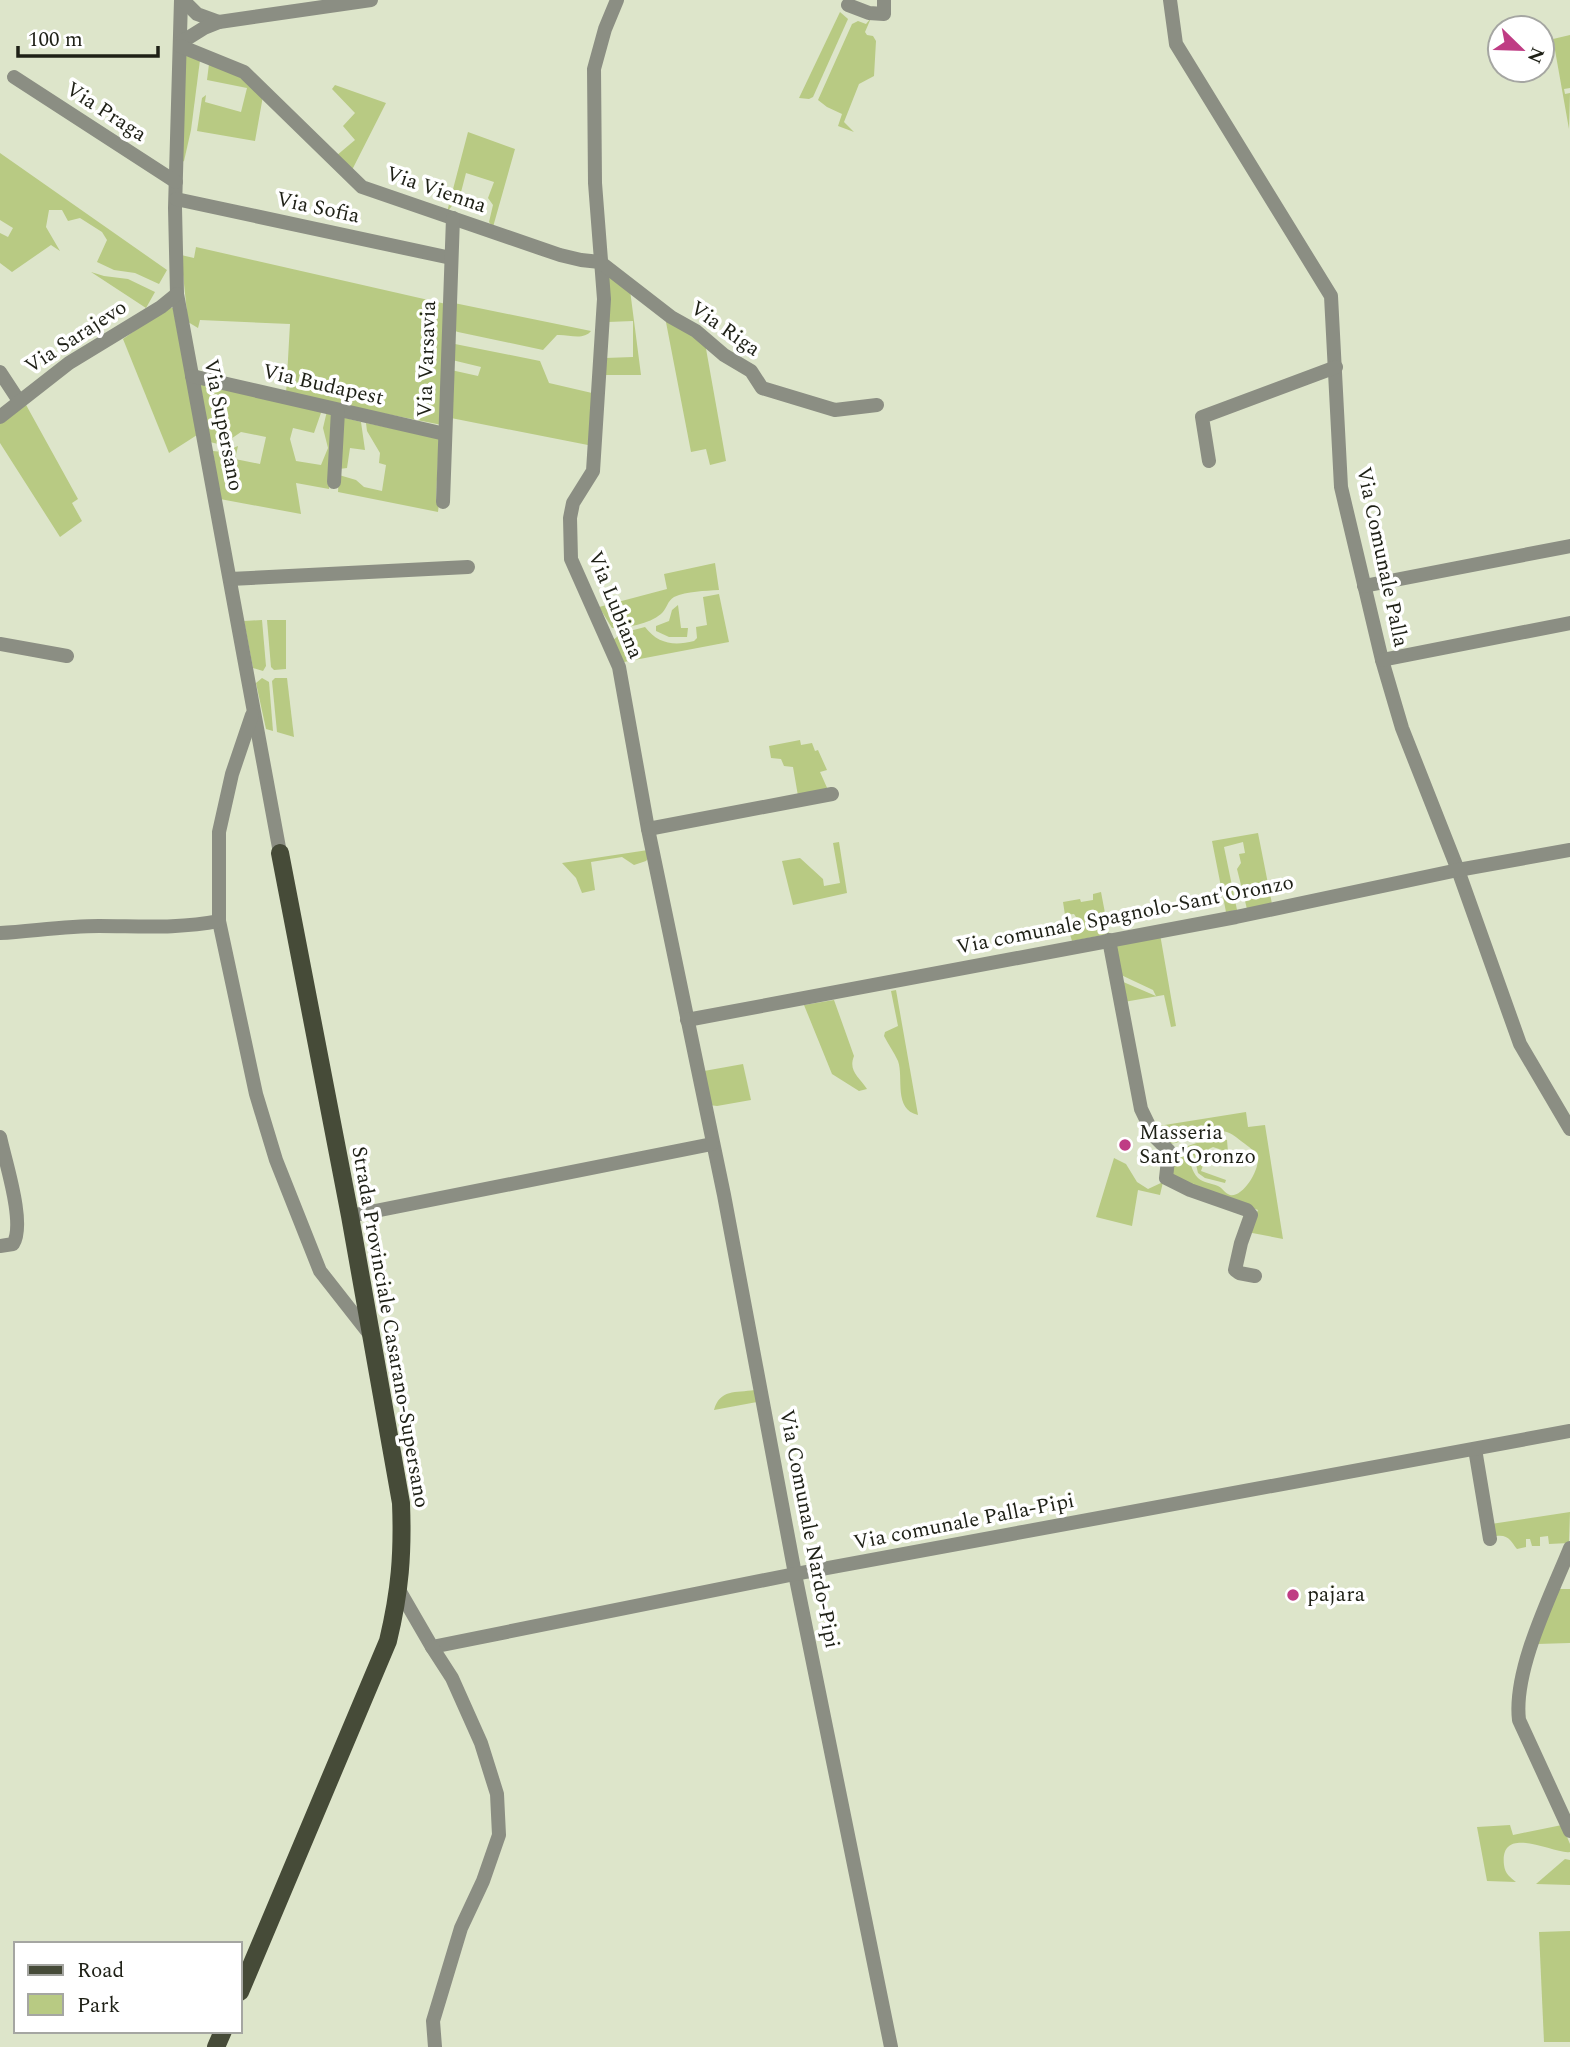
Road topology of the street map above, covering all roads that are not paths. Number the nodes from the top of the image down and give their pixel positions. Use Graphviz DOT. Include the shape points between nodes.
graph roads {
  1 [pos="182,0"];
  2 [pos="371,0"];
  3 [pos="617,0"];
  4 [pos="884,0"];
  5 [pos="1170,0"];
  6 [pos="848,5"];
  7 [pos="219,22"];
  8 [pos="180,45"];
  9 [pos="14,77"];
  10 [pos="176,182"];
  11 [pos="176,199"];
  12 [pos="453,218"];
  13 [pos="451,258"];
  14 [pos="600,262"];
  15 [pos="177,294"];
  16 [pos="1336,367"];
  17 [pos="0,372"];
  18 [pos="192,376"];
  19 [pos="19,401"];
  20 [pos="877,405"];
  21 [pos="338,411"];
  22 [pos="0,417"];
  23 [pos="445,434"];
  24 [pos="1209,461"];
  25 [pos="334,482"];
  26 [pos="443,502"];
  27 [pos="1570,546"];
  28 [pos="468,567"];
  29 [pos="230,579"];
  30 [pos="1364,586"];
  31 [pos="1570,623"];
  32 [pos="0,645"];
  33 [pos="66,656"];
  34 [pos="1382,660"];
  35 [pos="253,711"];
  36 [pos="832,794"];
  37 [pos="648,829"];
  38 [pos="1570,850"];
  39 [pos="280,853"];
  40 [pos="1458,870"];
  41 [pos="219,921"];
  42 [pos="0,933"];
  43 [pos="1110,940"];
  44 [pos="687,1020"];
  45 [pos="1570,1129"];
  46 [pos="0,1137"];
  47 [pos="712,1143"];
  48 [pos="350,1216"];
  49 [pos="0,1246"];
  50 [pos="1255,1276"];
  51 [pos="371,1336"];
  52 [pos="1570,1431"];
  53 [pos="1475,1449"];
  54 [pos="1489,1539"];
  55 [pos="1570,1548"];
  56 [pos="795,1574"];
  57 [pos="399,1590"];
  58 [pos="432,1647"];
  59 [pos="1570,1830"];
  60 [pos="242,1987"];
  61 [pos="435,2047"];
  62 [pos="891,2047"];
  1 -- 7 [label="street" via="197,14"];
  1 -- 8 [label="street, Via Supersano"];
  2 -- 7 [label="street"];
  3 -- 14 [label="street, Via Lubiana" via="594,69"];
  4 -- 6 [label="street" via="884,14"];
  5 -- 16 [label="street, Via Comunale Palla" via="1176,44 1331,296"];
  7 -- 8 [label="street"];
  8 -- 10 [label="street, Via Supersano"];
  8 -- 12 [label="street, Via Vienna" via="244,72 362,187"];
  9 -- 10 [label="street, Via Praga"];
  10 -- 11 [label="street, Via Supersano"];
  11 -- 13 [label="street, Via Sofia"];
  11 -- 15 [label="street, Via Supersano"];
  12 -- 13 [label="street, Via Varsavia"];
  12 -- 14 [label="street, Via Vienna" via="560,254"];
  13 -- 23 [label="street, Via Varsavia"];
  14 -- 20 [label="street, Via Riga" via="751,371 762,387 835,410"];
  14 -- 37 [label="street, Via Lubiana" via="604,299 593,471 573,503 571,559 619,667"];
  15 -- 18 [label="street, Via Supersano"];
  15 -- 19 [label="street, Via Sarajevo"];
  16 -- 24 [label="street" via="1202,417"];
  16 -- 30 [label="street, Via Comunale Palla" via="1341,487"];
  17 -- 19 [label="street"];
  18 -- 21 [label="street, Via Budapest"];
  18 -- 29 [label="street, Via Supersano"];
  19 -- 22 [label="street, Via Sarajevo"];
  21 -- 23 [label="street, Via Budapest"];
  21 -- 25 [label="street"];
  23 -- 26 [label="street, Via Varsavia"];
  27 -- 30 [label="street"];
  28 -- 29 [label="street"];
  29 -- 35 [label="street, Via Supersano"];
  30 -- 34 [label="street, Via Comunale Palla"];
  31 -- 34 [label="street"];
  32 -- 33 [label="street"];
  34 -- 40 [label="street, Via Comunale Palla" via="1402,727"];
  35 -- 39 [label="street, Via Supersano"];
  35 -- 41 [label="street" via="219,832"];
  36 -- 37 [label="street"];
  37 -- 44 [label="street, Via Lubiana"];
  38 -- 40 [label="street, Via comunale Spagnolo-Sant'Oronzo"];
  39 -- 48 [label="main road, Strada Provinciale Casarano-Supersano"];
  40 -- 43 [label="street, Via comunale Spagnolo-Sant'Oronzo"];
  40 -- 45 [label="street, Via Comunale Palla" via="1520,1044"];
  41 -- 42 [label="street" via="193,926 96,926"];
  41 -- 51 [label="street" via="256,1094 276,1160 320,1271"];
  43 -- 44 [label="street, Via comunale Spagnolo-Sant'Oronzo"];
  43 -- 50 [label="street" via="1140,1109 1154,1136 1169,1151 1167,1178 1247,1210 1251,1215 1235,1270"];
  44 -- 47 [label="street, Via Comunale Nardo-Pipi"];
  46 -- 49 [label="street" via="17,1233 13,1244"];
  47 -- 48 [label="street"];
  47 -- 56 [label="street, Via Comunale Nardo-Pipi"];
  48 -- 51 [label="main road, Strada Provinciale Casarano-Supersano"];
  51 -- 57 [label="main road, Strada Provinciale Casarano-Supersano" via="401,1503"];
  52 -- 53 [label="street, Via comunale Palla-Pipi"];
  53 -- 54 [label="street"];
  53 -- 56 [label="street, Via comunale Palla-Pipi"];
  55 -- 59 [label="street" via="1532,1645 1517,1708"];
  56 -- 58 [label="street, Via comunale Palla-Pipi"];
  56 -- 62 [label="street, Via Comunale Nardo-Pipi"];
  57 -- 58 [label="street"];
  57 -- 60 [label="main road, Strada Provinciale Casarano-Supersano" via="388,1641"];
  58 -- 61 [label="street" via="452,1678 481,1743 497,1794 499,1835 461,1928 433,2021"];
}
